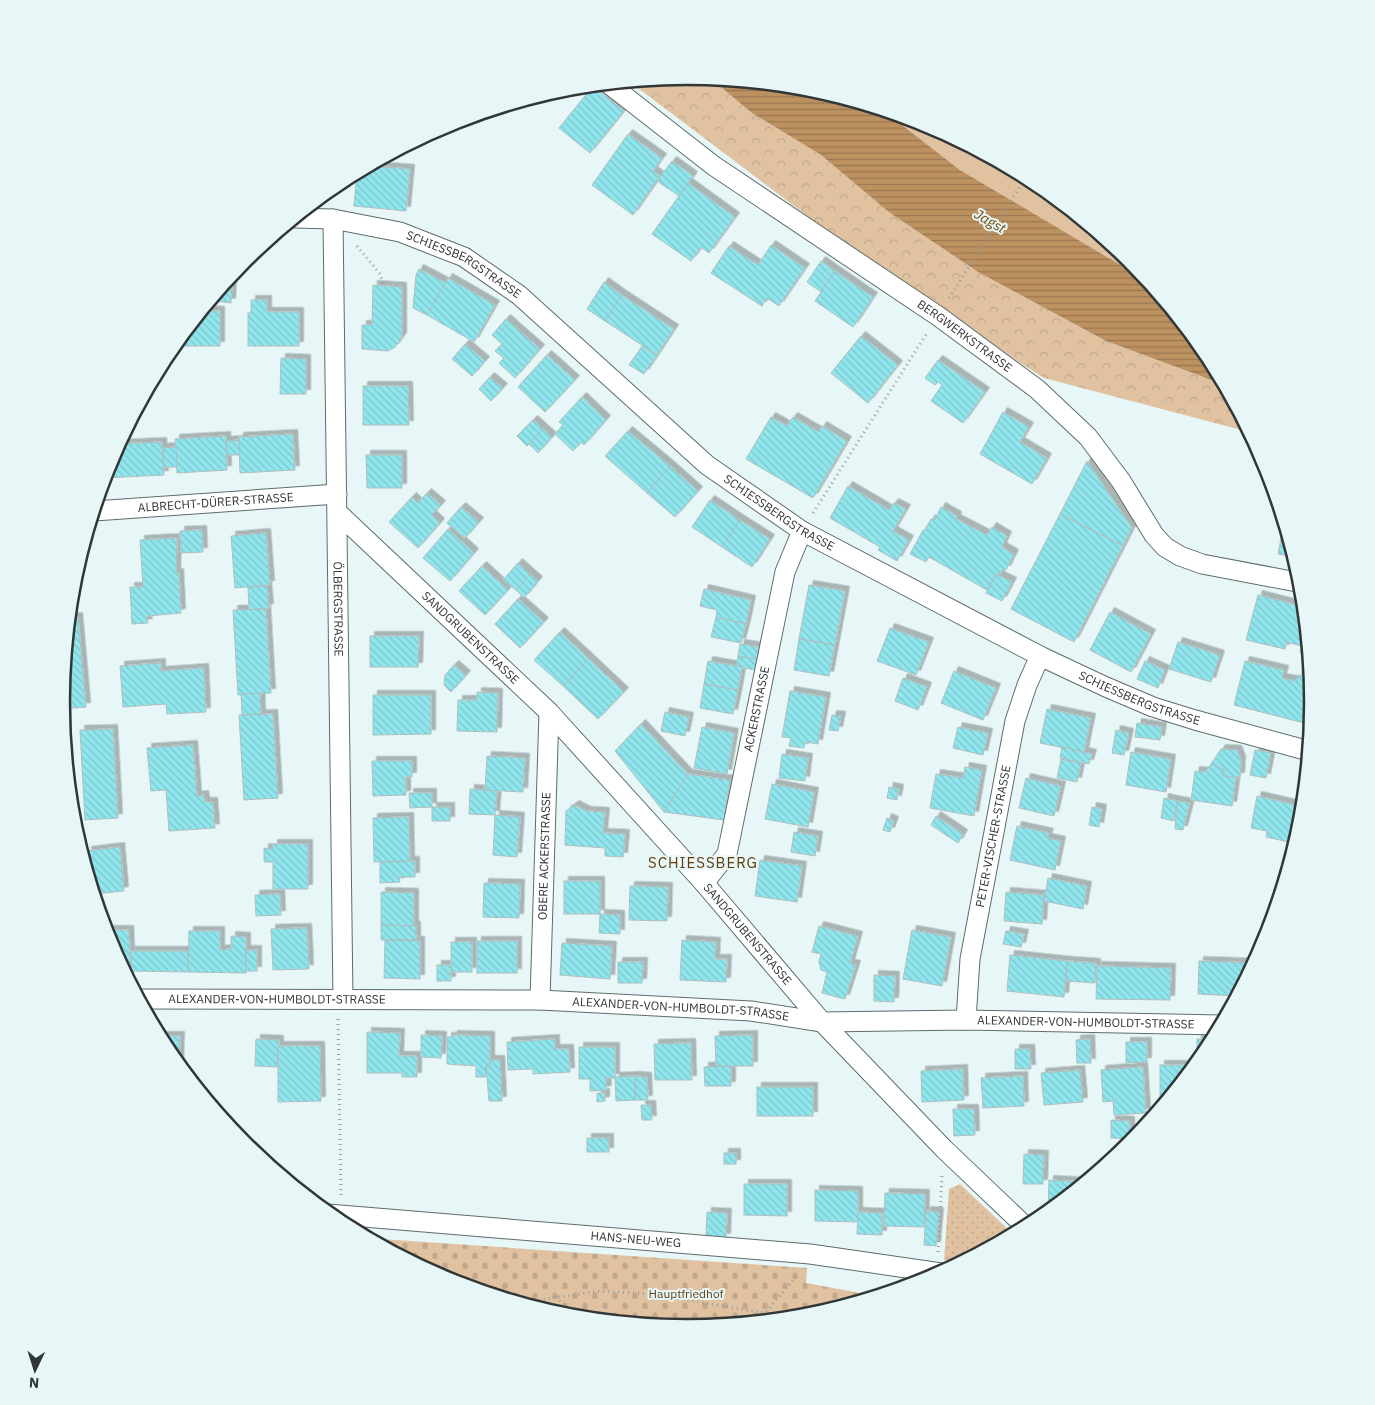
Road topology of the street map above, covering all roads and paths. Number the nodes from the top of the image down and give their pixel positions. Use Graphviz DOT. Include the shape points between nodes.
graph roads {
  1 [pos="616,89"];
  2 [pos="1022,184"];
  3 [pos="305,218"];
  4 [pos="333,219"];
  5 [pos="358,247"];
  6 [pos="384,286"];
  7 [pos="951,295"];
  8 [pos="938,316"];
  9 [pos="337,494"];
  10 [pos="101,511"];
  11 [pos="338,514"];
  12 [pos="802,531"];
  13 [pos="1293,581"];
  14 [pos="1040,656"];
  15 [pos="548,712"];
  16 [pos="1303,749"];
  17 [pos="704,883"];
  18 [pos="146,999"];
  19 [pos="340,999"];
  20 [pos="540,1000"];
  21 [pos="966,1020"];
  22 [pos="822,1022"];
  23 [pos="1214,1025"];
  24 [pos="944,1149"];
  25 [pos="335,1209"];
  26 [pos="342,1215"];
  27 [pos="1021,1222"];
  28 [pos="810,1254"];
  29 [pos="939,1266"];
  30 [pos="909,1278"];
  31 [pos="557,1296"];
  32 [pos="534,1300"];
  33 [pos="563,1307"];
  34 [pos="765,1313"];
  1 -- 8 [label="street, BERGWERKSTRASSE" via="714,166"];
  2 -- 7 [label="path"];
  3 -- 4 [label="street, SCHIESSBERGSTRASSE"];
  4 -- 9 [label="street, ÖLBERGSTRASSE"];
  4 -- 12 [label="street, SCHIESSBERGSTRASSE" via="400,232 464,257 519,295 707,465"];
  5 -- 6 [label="path" via="380,274"];
  8 -- 12 [label="path"];
  8 -- 13 [label="street, BERGWERKSTRASSE" via="1037,389 1088,437 1165,547 1202,564"];
  9 -- 10 [label="street, ALBRECHT-DÜRER-STRASSE"];
  9 -- 11 [label="street, ÖLBERGSTRASSE"];
  11 -- 15 [label="street, SANDGRUBENSTRASSE"];
  11 -- 19 [label="street, ÖLBERGSTRASSE"];
  12 -- 14 [label="street, SCHIESSBERGSTRASSE"];
  12 -- 17 [label="street, ACKERSTRASSE" via="785,572 727,854"];
  14 -- 16 [label="street, SCHIESSBERGSTRASSE" via="1153,707"];
  14 -- 21 [label="street, PETER-VISCHER-STRASSE" via="1015,721 970,959"];
  15 -- 17 [label="street, SANDGRUBENSTRASSE"];
  15 -- 20 [label="street, OBERE ACKERSTRASSE"];
  17 -- 22 [label="street, SANDGRUBENSTRASSE"];
  18 -- 19 [label="street, ALEXANDER-VON-HUMBOLDT-STRASSE"];
  19 -- 20 [label="street, ALEXANDER-VON-HUMBOLDT-STRASSE"];
  19 -- 25 [label="path"];
  20 -- 22 [label="street, ALEXANDER-VON-HUMBOLDT-STRASSE" via="751,1011"];
  21 -- 22 [label="street, ALEXANDER-VON-HUMBOLDT-STRASSE"];
  21 -- 23 [label="street, ALEXANDER-VON-HUMBOLDT-STRASSE"];
  22 -- 24 [label="street, SANDGRUBENSTRASSE"];
  24 -- 27 [label="street, SANDGRUBENSTRASSE"];
  24 -- 29 [label="path"];
  26 -- 28 [label="street, HANS-NEU-WEG"];
  28 -- 30 [label="street, HANS-NEU-WEG"];
  28 -- 34 [label="path" via="795,1278"];
  31 -- 32 [label="path"];
  31 -- 33 [label="path"];
  31 -- 34 [label="path" via="600,1291 652,1294"];
}
